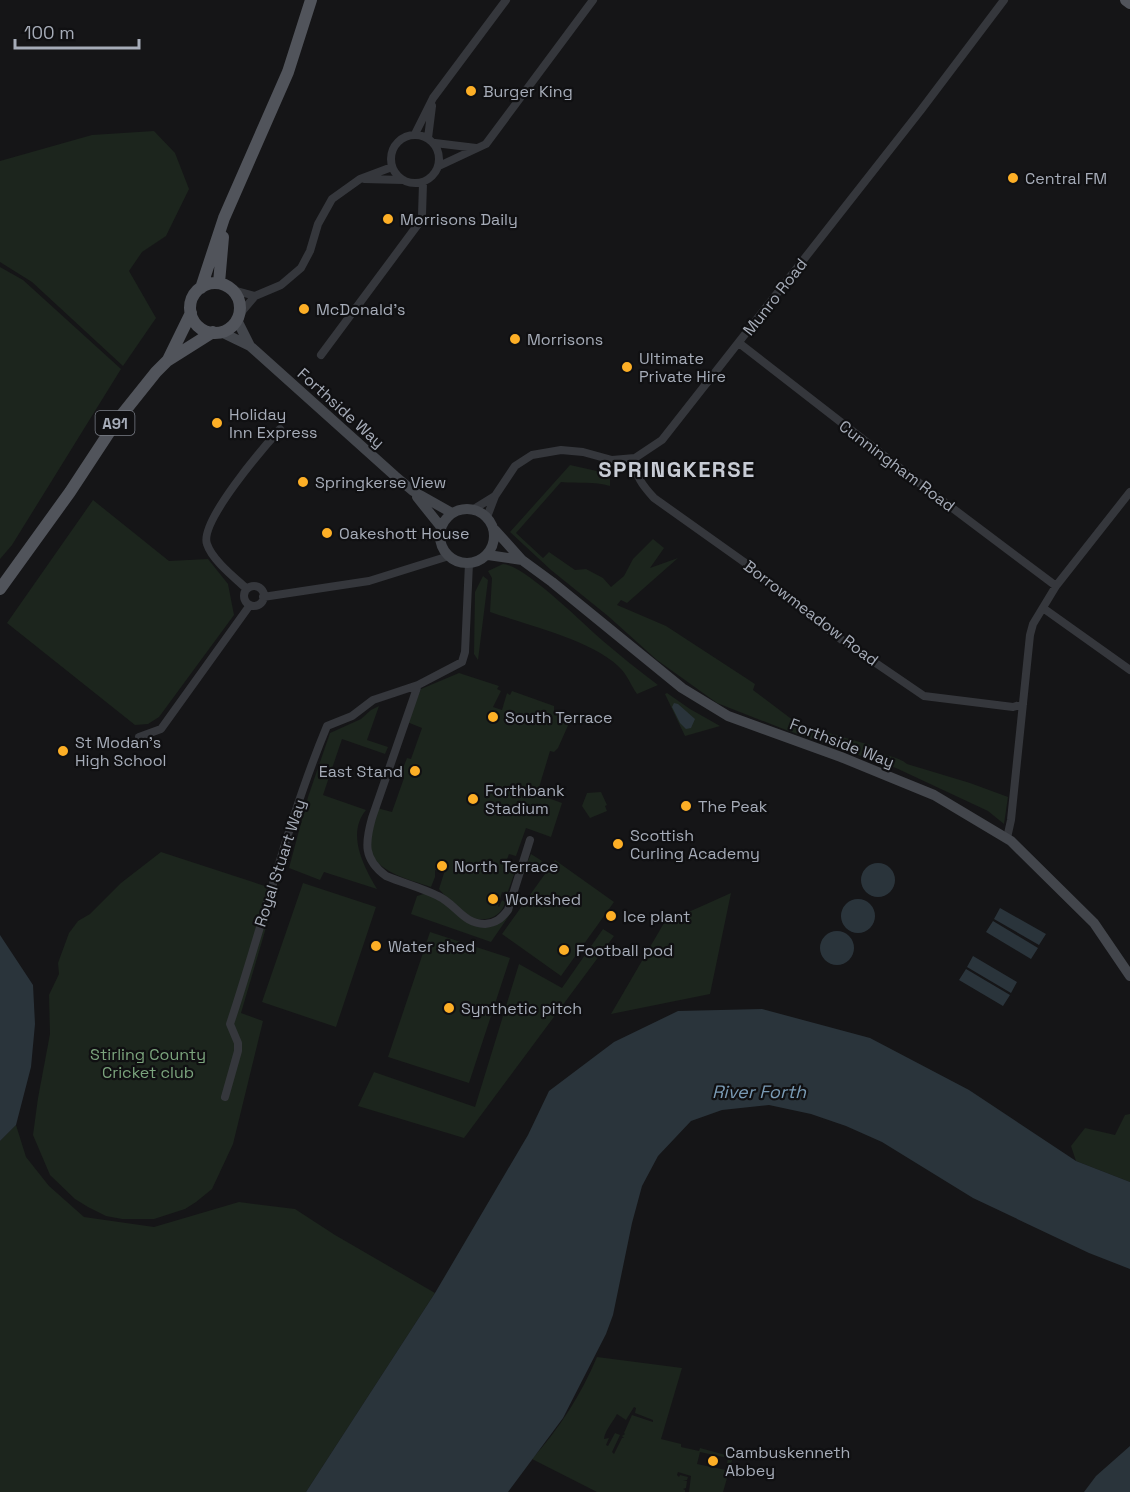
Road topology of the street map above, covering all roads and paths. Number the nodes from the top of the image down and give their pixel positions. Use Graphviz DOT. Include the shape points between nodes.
graph roads {
  1 [pos="311,0"];
  2 [pos="506,0"];
  3 [pos="593,0"];
  4 [pos="1004,0"];
  5 [pos="1126,0"];
  6 [pos="1130,3"];
  7 [pos="433,98"];
  8 [pos="415,134"];
  9 [pos="431,141"];
  10 [pos="478,148"];
  11 [pos="439,166"];
  12 [pos="392,167"];
  13 [pos="360,179"];
  14 [pos="403,180"];
  15 [pos="423,183"];
  16 [pos="224,218"];
  17 [pos="219,283"];
  18 [pos="201,288"];
  19 [pos="233,291"];
  20 [pos="255,296"];
  21 [pos="191,313"];
  22 [pos="238,317"];
  23 [pos="217,332"];
  24 [pos="739,343"];
  25 [pos="250,346"];
  26 [pos="321,355"];
  27 [pos="167,361"];
  28 [pos="280,429"];
  29 [pos="635,458"];
  30 [pos="413,491"];
  31 [pos="1130,492"];
  32 [pos="495,496"];
  33 [pos="474,509"];
  34 [pos="452,513"];
  35 [pos="487,517"];
  36 [pos="441,527"];
  37 [pos="495,530"];
  38 [pos="488,555"];
  39 [pos="449,556"];
  40 [pos="522,560"];
  41 [pos="469,563"];
  42 [pos="1056,586"];
  43 [pos="0,589"];
  44 [pos="247,589"];
  45 [pos="263,597"];
  46 [pos="250,605"];
  47 [pos="1043,608"];
  48 [pos="1130,670"];
  49 [pos="418,685"];
  50 [pos="1023,704"];
  51 [pos="139,737"];
  52 [pos="1007,838"];
  53 [pos="530,840"];
  54 [pos="1130,976"];
  55 [pos="225,1097"];
  1 -- 16 [label="main road, A91" via="288,72"];
  2 -- 7 [label="street"];
  3 -- 10 [label="street" via="486,144"];
  4 -- 24 [label="street, Munro Road"];
  5 -- 6 [label="main road"];
  7 -- 8 [label="street"];
  7 -- 9 [label="street"];
  8 -- 9 [label="street"];
  8 -- 12 [label="street" via="401,139 394,147"];
  9 -- 10 [label="street"];
  9 -- 11 [label="street" via="440,158"];
  10 -- 11 [label="street"];
  11 -- 15 [label="street"];
  12 -- 13 [label="street"];
  12 -- 14 [label="street"];
  13 -- 14 [label="street"];
  13 -- 20 [label="street" via="332,199 301,268 281,285"];
  14 -- 15 [label="street"];
  15 -- 26 [label="street" via="418,223"];
  16 -- 17 [label="main road, A91"];
  16 -- 18 [label="main road, A91"];
  17 -- 18 [label="main road"];
  17 -- 19 [label="main road"];
  18 -- 21 [label="main road, A91" via="193,297"];
  19 -- 20 [label="street"];
  19 -- 22 [label="main road" via="239,302"];
  20 -- 22 [label="street"];
  21 -- 23 [label="main road" via="199,326"];
  21 -- 27 [label="main road, A91"];
  22 -- 23 [label="main road, A91" via="230,328"];
  22 -- 25 [label="street, Forthside Way"];
  23 -- 25 [label="street, Forthside Way"];
  23 -- 27 [label="main road, A91"];
  24 -- 29 [label="street, Munro Road" via="662,440"];
  24 -- 42 [label="street, Cunningham Road"];
  25 -- 30 [label="street, Forthside Way"];
  27 -- 43 [label="main road, A91" via="116,422"];
  28 -- 44 [label="street" via="229,493 206,532 207,544 219,562"];
  29 -- 32 [label="street" via="612,460 561,450 539,454 515,466"];
  29 -- 50 [label="street, Borrowmeadow Road" via="634,469 654,498 744,562 842,640 924,696 1012,707"];
  30 -- 34 [label="street, Forthside Way"];
  30 -- 36 [label="street, Forthside Way"];
  31 -- 42 [label="street"];
  32 -- 33 [label="street"];
  32 -- 35 [label="street"];
  33 -- 34 [label="street"];
  33 -- 35 [label="street"];
  34 -- 36 [label="street"];
  35 -- 37 [label="street"];
  36 -- 39 [label="street" via="441,544"];
  37 -- 38 [label="street"];
  37 -- 40 [label="street, Forthside Way"];
  38 -- 40 [label="street, Forthside Way"];
  38 -- 41 [label="street"];
  39 -- 41 [label="street"];
  39 -- 45 [label="street" via="369,582"];
  40 -- 52 [label="street, Forthside Way" via="666,677 728,716 934,795"];
  41 -- 49 [label="street, Royal Stuart Way" via="462,662"];
  42 -- 47 [label="street"];
  44 -- 45 [label="street" via="257,587"];
  44 -- 46 [label="street" via="244,598"];
  45 -- 46 [label="street" via="260,603"];
  46 -- 51 [label="street" via="161,729"];
  47 -- 48 [label="street"];
  47 -- 50 [label="street" via="1029,635"];
  49 -- 53 [label="street" via="366,840 378,870 440,896 469,921 494,922 508,910"];
  49 -- 55 [label="street, Royal Stuart Way" via="374,700 352,716 327,726 230,1024 238,1051"];
  50 -- 52 [label="street"];
  52 -- 54 [label="street, Forthside Way" via="1094,923"];
}
